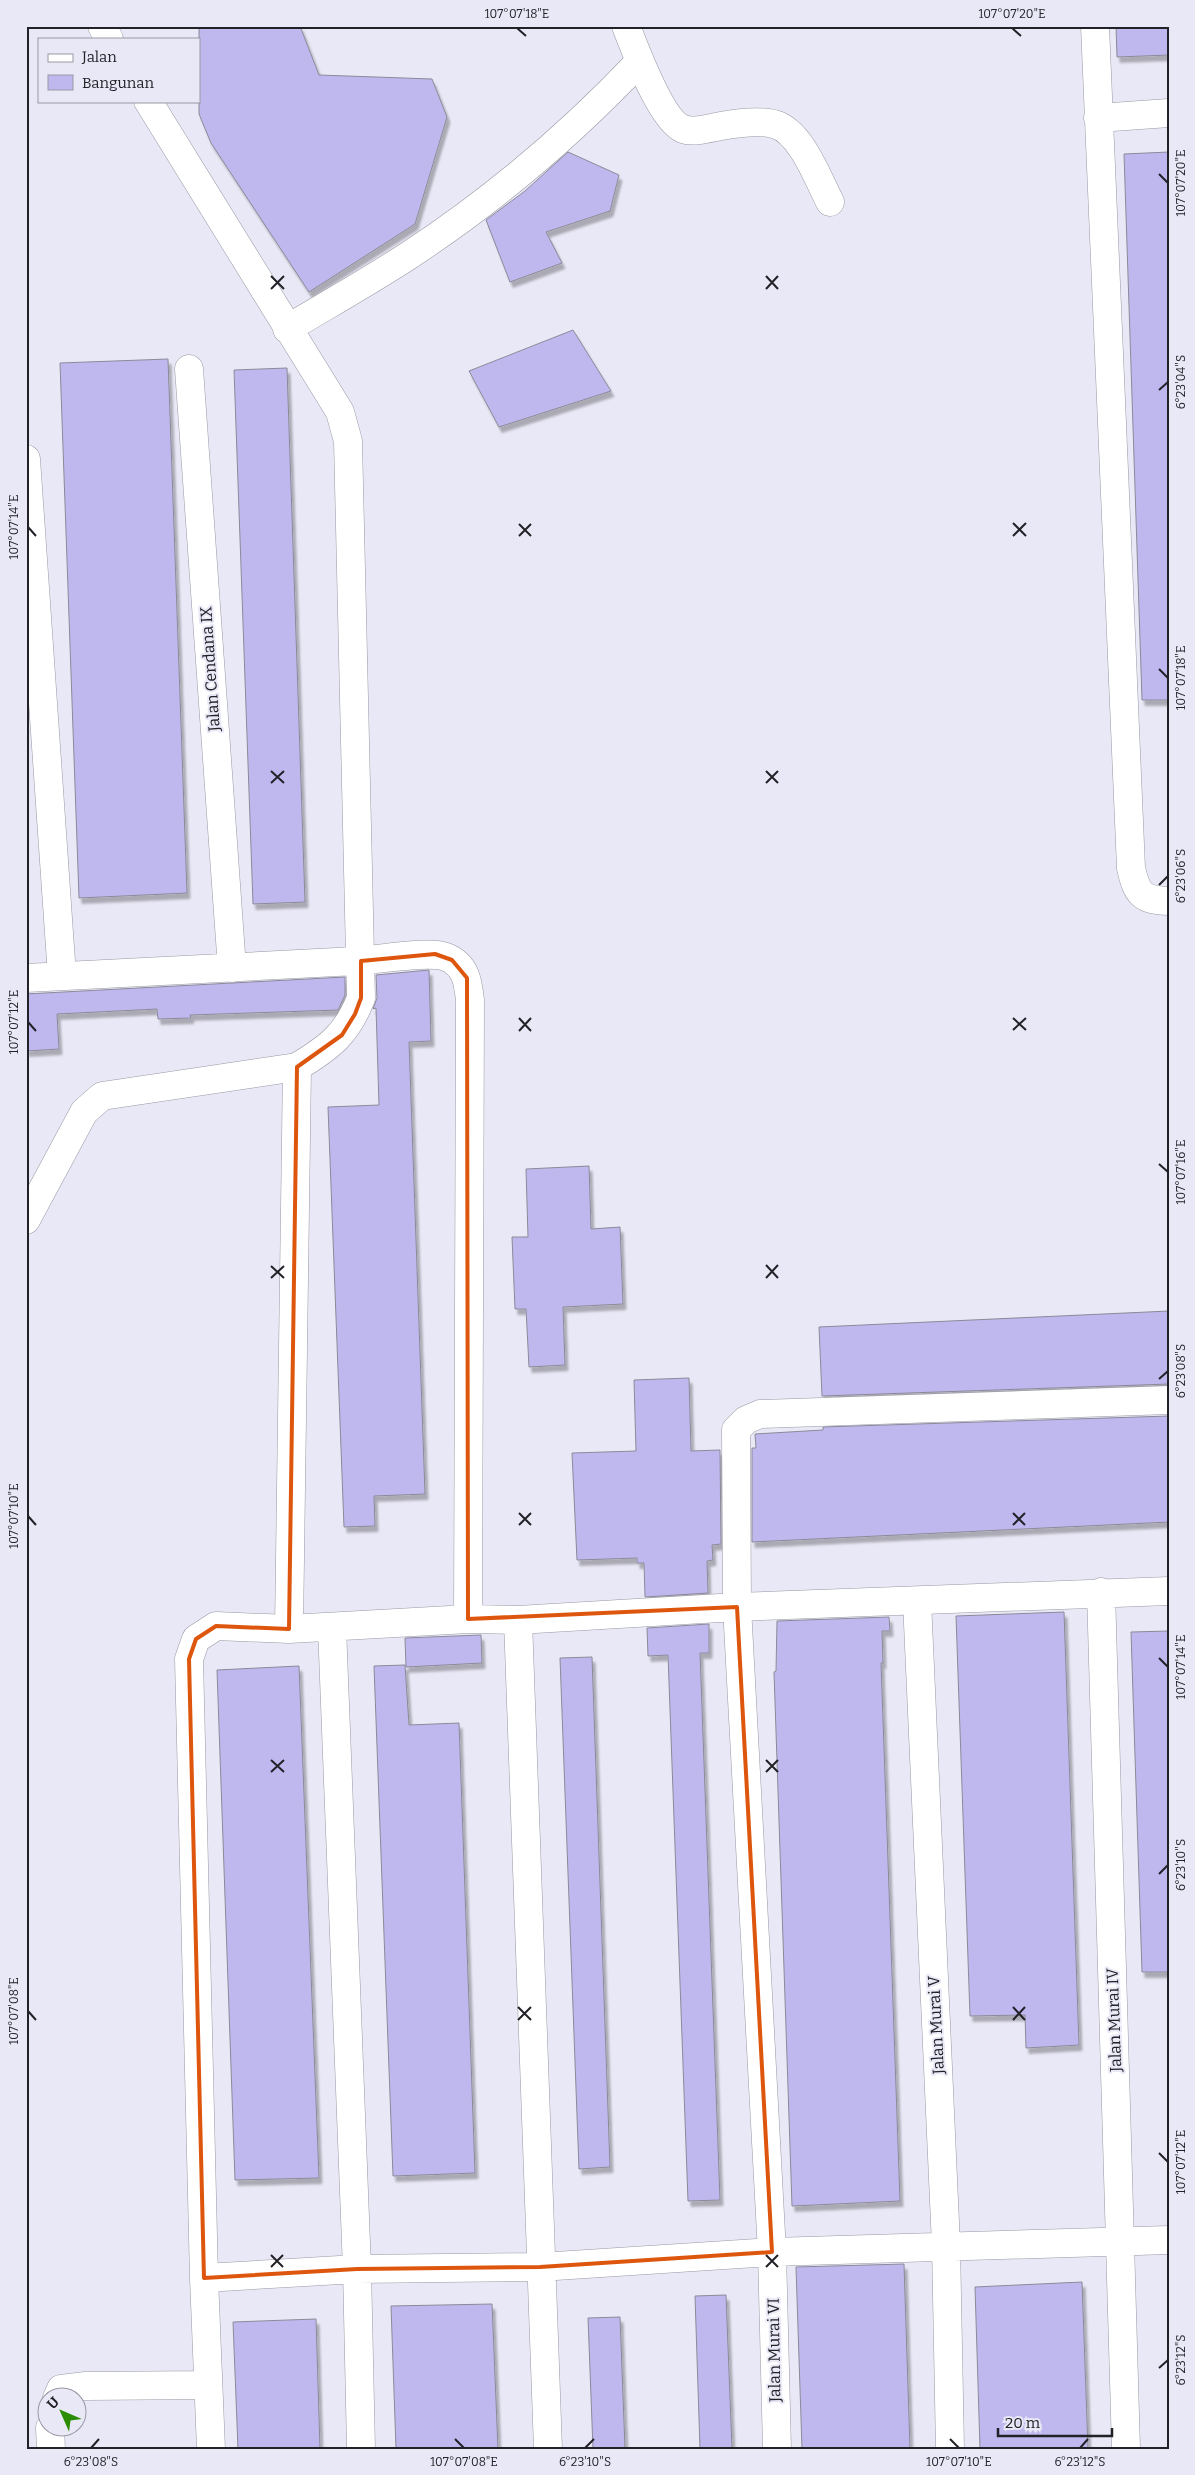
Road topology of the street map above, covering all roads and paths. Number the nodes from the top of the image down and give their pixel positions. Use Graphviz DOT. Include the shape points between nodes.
graph roads {
  1 [pos="102,26"];
  2 [pos="626,26"];
  3 [pos="1095,26"];
  4 [pos="108,38"];
  5 [pos="640,61"];
  6 [pos="149,102"];
  7 [pos="1169,113"];
  8 [pos="1098,118"];
  9 [pos="830,202"];
  10 [pos="287,329"];
  11 [pos="189,369"];
  12 [pos="26,459"];
  13 [pos="1169,901"];
  14 [pos="361,961"];
  15 [pos="232,968"];
  16 [pos="62,976"];
  17 [pos="26,978"];
  18 [pos="297,1067"];
  19 [pos="26,1220"];
  20 [pos="1169,1400"];
  21 [pos="1169,1591"];
  22 [pos="1101,1592"];
  23 [pos="917,1601"];
  24 [pos="738,1607"];
  25 [pos="468,1619"];
  26 [pos="518,1620"];
  27 [pos="332,1627"];
  28 [pos="289,1629"];
  29 [pos="1169,2240"];
  30 [pos="1121,2242"];
  31 [pos="946,2245"];
  32 [pos="772,2252"];
  33 [pos="540,2267"];
  34 [pos="357,2269"];
  35 [pos="204,2278"];
  36 [pos="208,2385"];
  37 [pos="69,2388"];
  38 [pos="211,2449"];
  39 [pos="361,2449"];
  40 [pos="548,2449"];
  41 [pos="777,2449"];
  42 [pos="950,2449"];
  43 [pos="1126,2449"];
  1 -- 4 [label="street"];
  2 -- 5 [label="street"];
  3 -- 8 [label="street"];
  5 -- 9 [label="street" via="663,108 683,129 761,122 789,132 801,146"];
  5 -- 10 [label="street" via="610,93 515,178 408,256"];
  6 -- 10 [label="street"];
  7 -- 8 [label="street"];
  8 -- 13 [label="street" via="1131,868 1135,884 1149,900"];
  10 -- 14 [label="street" via="340,412 348,441"];
  11 -- 15 [label="street, Jalan Cendana IX"];
  12 -- 16 [label="street"];
  14 -- 15 [label="street"];
  14 -- 18 [label="street" via="362,998 355,1014 342,1035"];
  14 -- 25 [label="street" via="435,954 452,960 467,978 470,1000"];
  15 -- 16 [label="street"];
  16 -- 17 [label="street"];
  18 -- 19 [label="street" via="102,1096 84,1112"];
  18 -- 28 [label="street"];
  20 -- 24 [label="street, Jalan Murai VI" via="753,1416 736,1430"];
  21 -- 22 [label="street"];
  22 -- 23 [label="street"];
  22 -- 30 [label="street, Jalan Murai IV"];
  23 -- 24 [label="street"];
  23 -- 31 [label="street, Jalan Murai V"];
  24 -- 26 [label="street"];
  24 -- 32 [label="street, Jalan Murai VI"];
  25 -- 26 [label="street"];
  25 -- 27 [label="street"];
  26 -- 33 [label="street"];
  27 -- 28 [label="street"];
  27 -- 34 [label="street"];
  28 -- 35 [label="street" via="216,1626 196,1639 189,1659"];
  29 -- 30 [label="street"];
  30 -- 31 [label="street"];
  30 -- 43 [label="street, Jalan Murai IV"];
  31 -- 32 [label="street"];
  31 -- 42 [label="street, Jalan Murai V"];
  32 -- 33 [label="street"];
  32 -- 41 [label="street, Jalan Murai VI"];
  33 -- 34 [label="street"];
  33 -- 40 [label="street"];
  34 -- 35 [label="street"];
  34 -- 39 [label="street"];
  35 -- 36 [label="street"];
  36 -- 37 [label="street"];
  36 -- 38 [label="street"];
}
